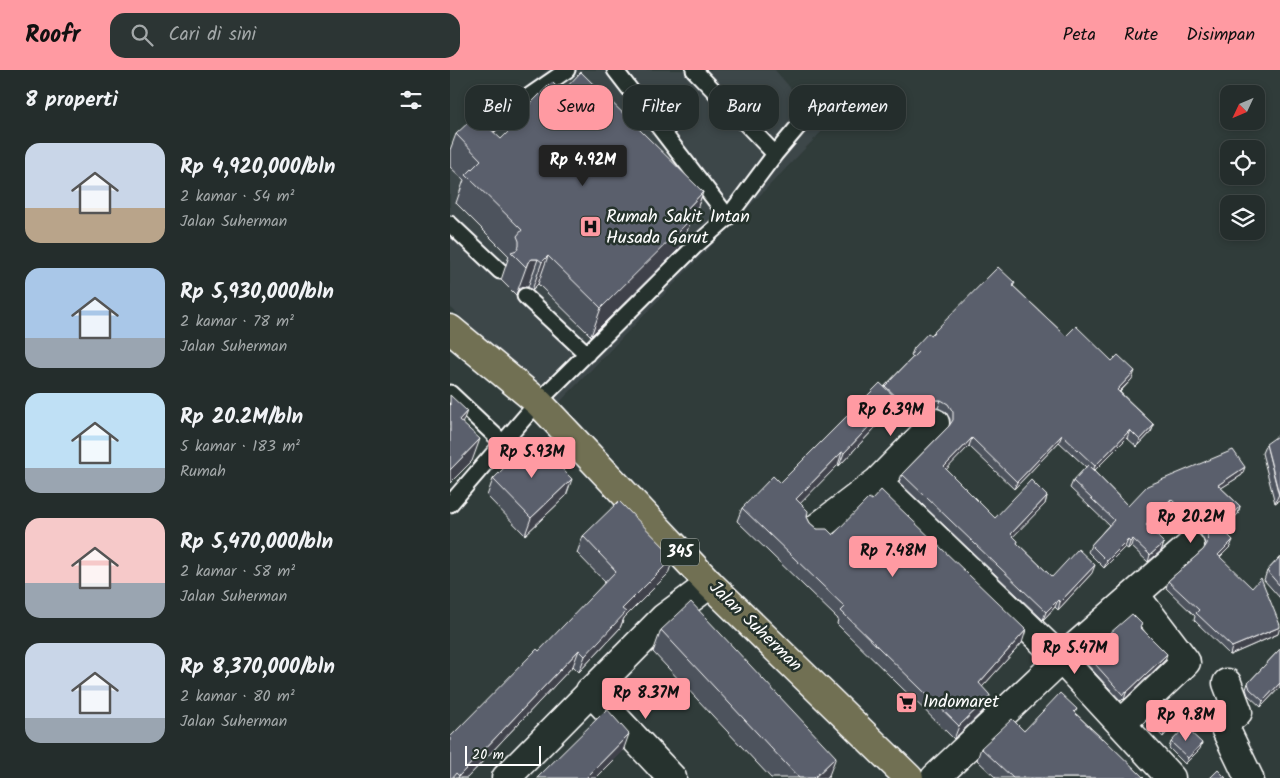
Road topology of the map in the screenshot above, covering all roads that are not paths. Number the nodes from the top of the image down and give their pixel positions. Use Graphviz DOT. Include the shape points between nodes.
graph roads {
  1 [pos="567,70"];
  2 [pos="616,70"];
  3 [pos="694,70"];
  4 [pos="795,130"];
  5 [pos="468,145"];
  6 [pos="775,154"];
  7 [pos="728,217"];
  8 [pos="450,224"];
  9 [pos="500,271"];
  10 [pos="525,296"];
  11 [pos="451,331"];
  12 [pos="587,354"];
  13 [pos="450,394"];
  14 [pos="538,402"];
  15 [pos="935,423"];
  16 [pos="502,442"];
  17 [pos="878,482"];
  18 [pos="450,504"];
  19 [pos="818,527"];
  20 [pos="1190,546"];
  21 [pos="710,584"];
  22 [pos="1135,595"];
  23 [pos="1061,659"];
  24 [pos="1227,682"];
  25 [pos="590,691"];
  26 [pos="1121,724"];
  27 [pos="506,778"];
  28 [pos="672,778"];
  29 [pos="909,778"];
  30 [pos="935,778"];
  31 [pos="1171,778"];
  32 [pos="1249,778"];
  1 -- 5 [label="lane" via="493,121"];
  2 -- 7 [label="lane"];
  3 -- 6 [label="lane"];
  4 -- 6 [label="lane"];
  6 -- 7 [label="lane"];
  7 -- 12 [label="lane"];
  8 -- 9 [label="lane"];
  10 -- 12 [label="lane"];
  11 -- 14 [label="main road, Jalan Suherman / 345"];
  12 -- 14 [label="lane"];
  13 -- 16 [label="lane"];
  14 -- 16 [label="lane"];
  14 -- 21 [label="main road, Jalan Suherman / 345"];
  15 -- 17 [label="street"];
  16 -- 18 [label="lane"];
  17 -- 19 [label="street"];
  17 -- 23 [label="street"];
  20 -- 22 [label="street"];
  21 -- 25 [label="street" via="664,618"];
  21 -- 29 [label="main road, Jalan Suherman / 345"];
  22 -- 23 [label="street"];
  22 -- 26 [label="street" via="1186,662"];
  23 -- 26 [label="street"];
  23 -- 30 [label="street"];
  24 -- 32 [label="street" via="1238,712 1225,723 1224,728"];
  25 -- 27 [label="street"];
  25 -- 28 [label="street"];
  26 -- 31 [label="street"];
}
